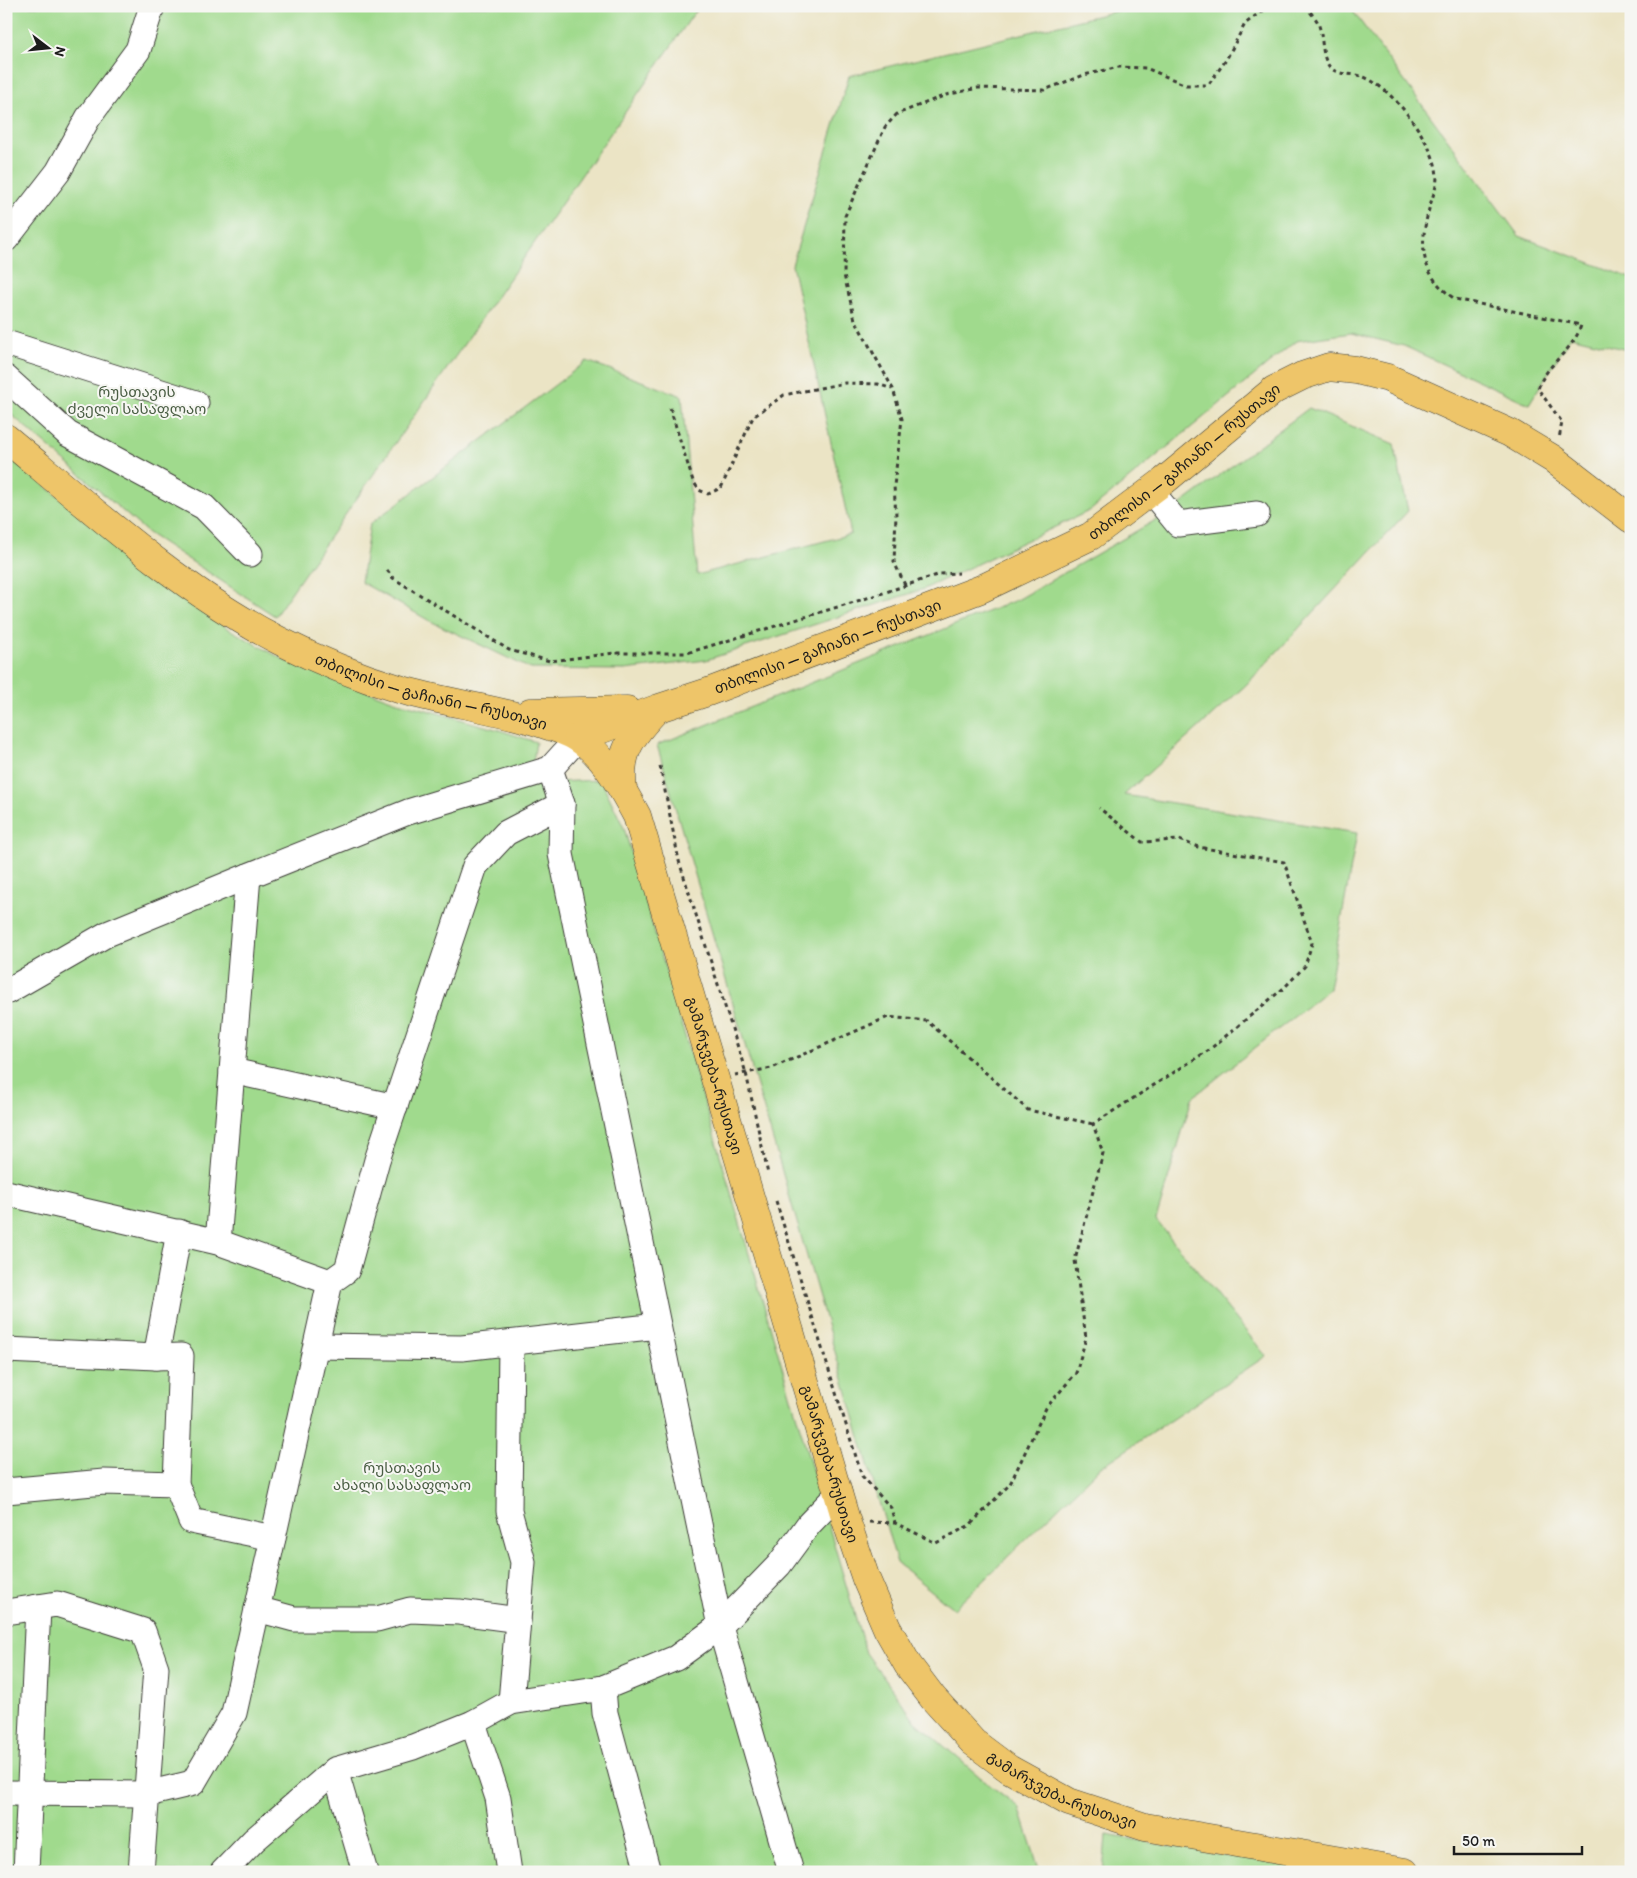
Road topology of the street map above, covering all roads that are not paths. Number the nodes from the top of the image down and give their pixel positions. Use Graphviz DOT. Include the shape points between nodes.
graph roads {
  1 [pos="152,6"];
  2 [pos="6,239"];
  3 [pos="6,343"];
  4 [pos="6,378"];
  5 [pos="196,403"];
  6 [pos="6,438"];
  7 [pos="1151,490"];
  8 [pos="1257,514"];
  9 [pos="1631,519"];
  10 [pos="250,554"];
  11 [pos="659,708"];
  12 [pos="495,710"];
  13 [pos="578,738"];
  14 [pos="550,769"];
  15 [pos="623,790"];
  16 [pos="562,804"];
  17 [pos="248,876"];
  18 [pos="6,992"];
  19 [pos="232,1071"];
  20 [pos="395,1107"];
  21 [pos="6,1193"];
  22 [pos="179,1232"];
  23 [pos="218,1242"];
  24 [pos="330,1282"];
  25 [pos="658,1326"];
  26 [pos="511,1343"];
  27 [pos="316,1346"];
  28 [pos="6,1350"];
  29 [pos="156,1357"];
  30 [pos="176,1484"];
  31 [pos="6,1491"];
  32 [pos="839,1493"];
  33 [pos="273,1538"];
  34 [pos="38,1607"];
  35 [pos="257,1609"];
  36 [pos="6,1612"];
  37 [pos="518,1620"];
  38 [pos="720,1626"];
  39 [pos="602,1688"];
  40 [pos="511,1702"];
  41 [pos="474,1723"];
  42 [pos="335,1770"];
  43 [pos="18,1794"];
  44 [pos="147,1794"];
  45 [pos="234,1867"];
  46 [pos="26,1872"];
  47 [pos="141,1872"];
  48 [pos="365,1872"];
  49 [pos="509,1872"];
  50 [pos="648,1872"];
  51 [pos="791,1872"];
  52 [pos="1405,1872"];
  1 -- 2 [label="street" via="138,50 88,118 58,172"];
  3 -- 5 [label="street"];
  4 -- 10 [label="street" via="68,434 204,507"];
  6 -- 12 [label="main road, თბილისი — გაჩიანი — რუსთავი" via="216,605 279,641 399,690"];
  7 -- 8 [label="street" via="1178,524"];
  7 -- 9 [label="main road, თბილისი — გაჩიანი — რუსთავი" via="1274,390 1329,367 1388,378 1510,433 1553,459"];
  7 -- 11 [label="main road, თბილისი — გაჩიანი — რუსთავი" via="1092,536 998,581"];
  11 -- 12 [label="main road" via="600,712"];
  11 -- 13 [label="main road, თბილისი — გაჩიანი — რუსთავი"];
  11 -- 15 [label="main road" via="634,732 621,776"];
  12 -- 13 [label="main road, თბილისი — გაჩიანი — რუსთავი" via="530,719"];
  13 -- 14 [label="street"];
  13 -- 15 [label="main road, გამარჯვება-რუსთავი" via="606,765"];
  14 -- 16 [label="street"];
  14 -- 17 [label="street" via="408,812"];
  15 -- 32 [label="main road, გამარჯვება-რუსთავი" via="637,816"];
  16 -- 20 [label="street" via="506,833 475,866"];
  16 -- 25 [label="street" via="561,854"];
  17 -- 18 [label="street" via="107,934"];
  17 -- 19 [label="street"];
  19 -- 20 [label="street"];
  19 -- 23 [label="street"];
  20 -- 24 [label="street" via="377,1160 348,1270"];
  21 -- 22 [label="street"];
  22 -- 23 [label="street"];
  22 -- 29 [label="street"];
  23 -- 24 [label="street"];
  24 -- 27 [label="street"];
  25 -- 26 [label="street"];
  25 -- 38 [label="street"];
  26 -- 27 [label="street" via="462,1348"];
  26 -- 37 [label="street" via="509,1511 523,1562"];
  27 -- 33 [label="street"];
  28 -- 29 [label="street"];
  29 -- 30 [label="street" via="181,1356"];
  30 -- 31 [label="street" via="104,1482"];
  30 -- 33 [label="street" via="191,1521"];
  32 -- 38 [label="street" via="809,1524 779,1565"];
  32 -- 52 [label="main road, გამარჯვება-რუსთავი" via="866,1579 886,1628 908,1665 973,1742 1009,1768 1069,1802 1145,1828"];
  33 -- 35 [label="street"];
  34 -- 36 [label="street"];
  34 -- 43 [label="street"];
  34 -- 44 [label="street" via="56,1604 143,1630 156,1668"];
  35 -- 37 [label="street" via="294,1619 377,1619 410,1610 459,1612"];
  35 -- 44 [label="street" via="234,1714 198,1775 193,1783"];
  37 -- 40 [label="street"];
  38 -- 39 [label="street" via="676,1658"];
  38 -- 51 [label="street"];
  39 -- 40 [label="street"];
  39 -- 50 [label="street" via="605,1713"];
  40 -- 41 [label="street"];
  41 -- 42 [label="street" via="413,1747"];
  41 -- 49 [label="street" via="498,1798"];
  42 -- 45 [label="street"];
  42 -- 48 [label="street"];
  43 -- 44 [label="street"];
  43 -- 46 [label="street"];
  44 -- 47 [label="street"];
}
